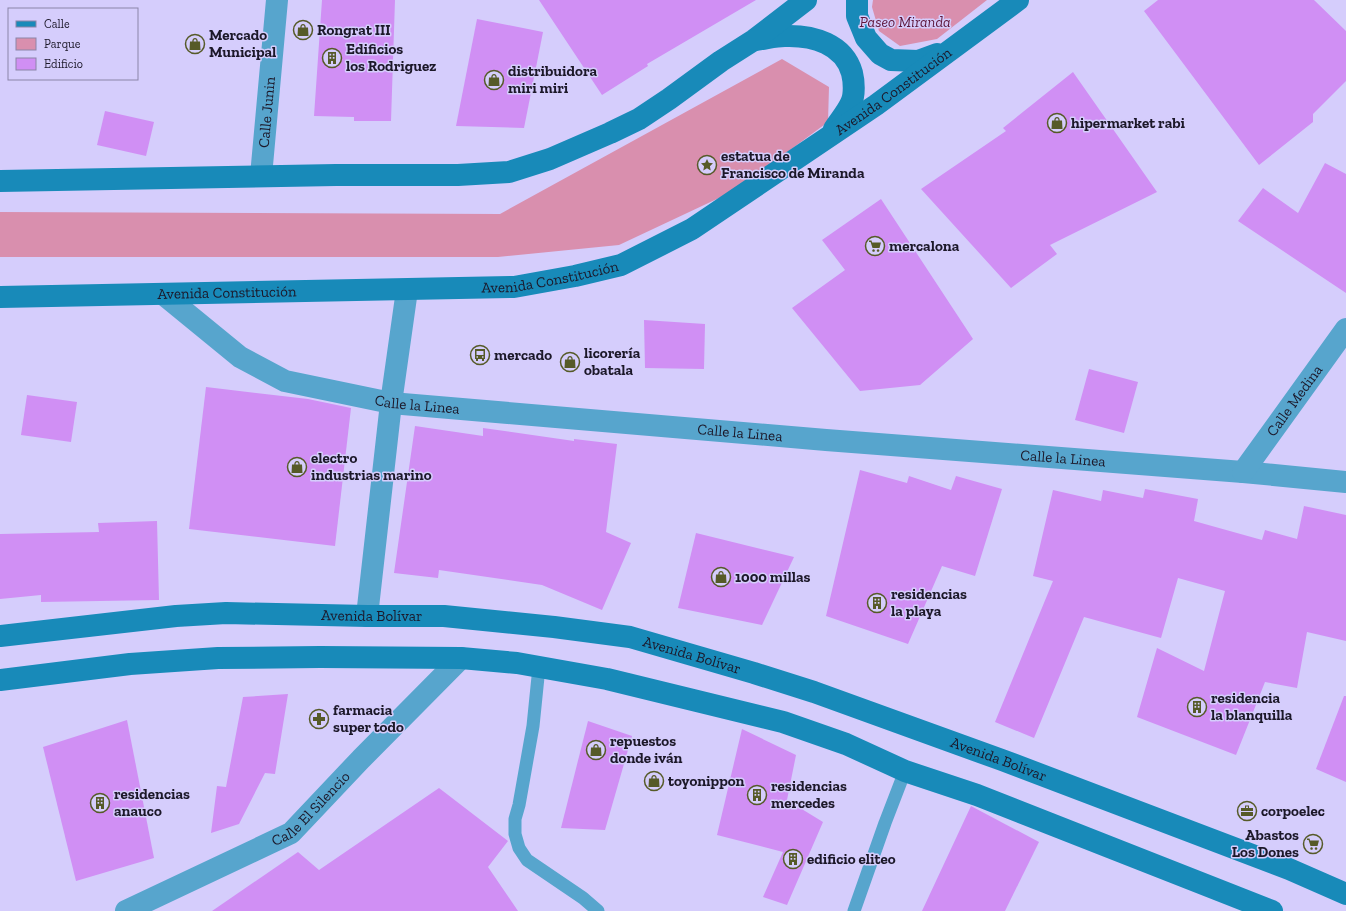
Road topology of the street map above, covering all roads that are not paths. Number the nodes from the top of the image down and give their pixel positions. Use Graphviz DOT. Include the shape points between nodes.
graph roads {
  1 [pos="277,0"];
  2 [pos="806,0"];
  3 [pos="857,0"];
  4 [pos="1018,0"];
  5 [pos="754,40"];
  6 [pos="953,47"];
  7 [pos="826,140"];
  8 [pos="261,176"];
  9 [pos="0,181"];
  10 [pos="407,290"];
  11 [pos="163,294"];
  12 [pos="0,297"];
  13 [pos="1346,329"];
  14 [pos="391,402"];
  15 [pos="1243,472"];
  16 [pos="1346,482"];
  17 [pos="367,616"];
  18 [pos="0,636"];
  19 [pos="461,658"];
  20 [pos="539,667"];
  21 [pos="0,680"];
  22 [pos="905,771"];
  23 [pos="1346,894"];
  24 [pos="126,911"];
  25 [pos="598,911"];
  26 [pos="854,911"];
  27 [pos="1272,911"];
  1 -- 8 [label="street, Calle Junin"];
  2 -- 5 [label="street"];
  3 -- 6 [label="street" via="858,16 866,38 880,54 890,60 918,61"];
  4 -- 6 [label="street, Avenida Constitución"];
  5 -- 7 [label="street" via="785,36 816,39 841,52 849,64 854,81 852,102"];
  5 -- 8 [label="street" via="639,119 550,159 509,172 458,175"];
  6 -- 7 [label="street, Avenida Constitución"];
  7 -- 10 [label="street, Avenida Constitución" via="692,229 621,265 514,287"];
  8 -- 9 [label="street"];
  10 -- 11 [label="street, Avenida Constitución"];
  10 -- 14 [label="street"];
  11 -- 12 [label="street, Avenida Constitución"];
  11 -- 14 [label="street, Calle la Linea" via="240,357 285,381"];
  13 -- 15 [label="street, Calle Medina"];
  14 -- 15 [label="street, Calle la Linea" via="826,440"];
  14 -- 17 [label="street"];
  15 -- 16 [label="street, Calle la Linea"];
  17 -- 18 [label="street, Avenida Bolívar" via="226,612"];
  17 -- 23 [label="street, Avenida Bolívar" via="444,616 630,637 814,692 1002,760 1289,869"];
  19 -- 20 [label="street"];
  19 -- 21 [label="street" via="218,658 130,664"];
  19 -- 24 [label="street, Calle El Silencio" via="291,833"];
  20 -- 22 [label="street" via="607,680 783,722 846,744"];
  20 -- 25 [label="lane" via="533,726 515,819 515,834 519,848 528,860"];
  22 -- 26 [label="lane"];
  22 -- 27 [label="street" via="977,795"];
}
